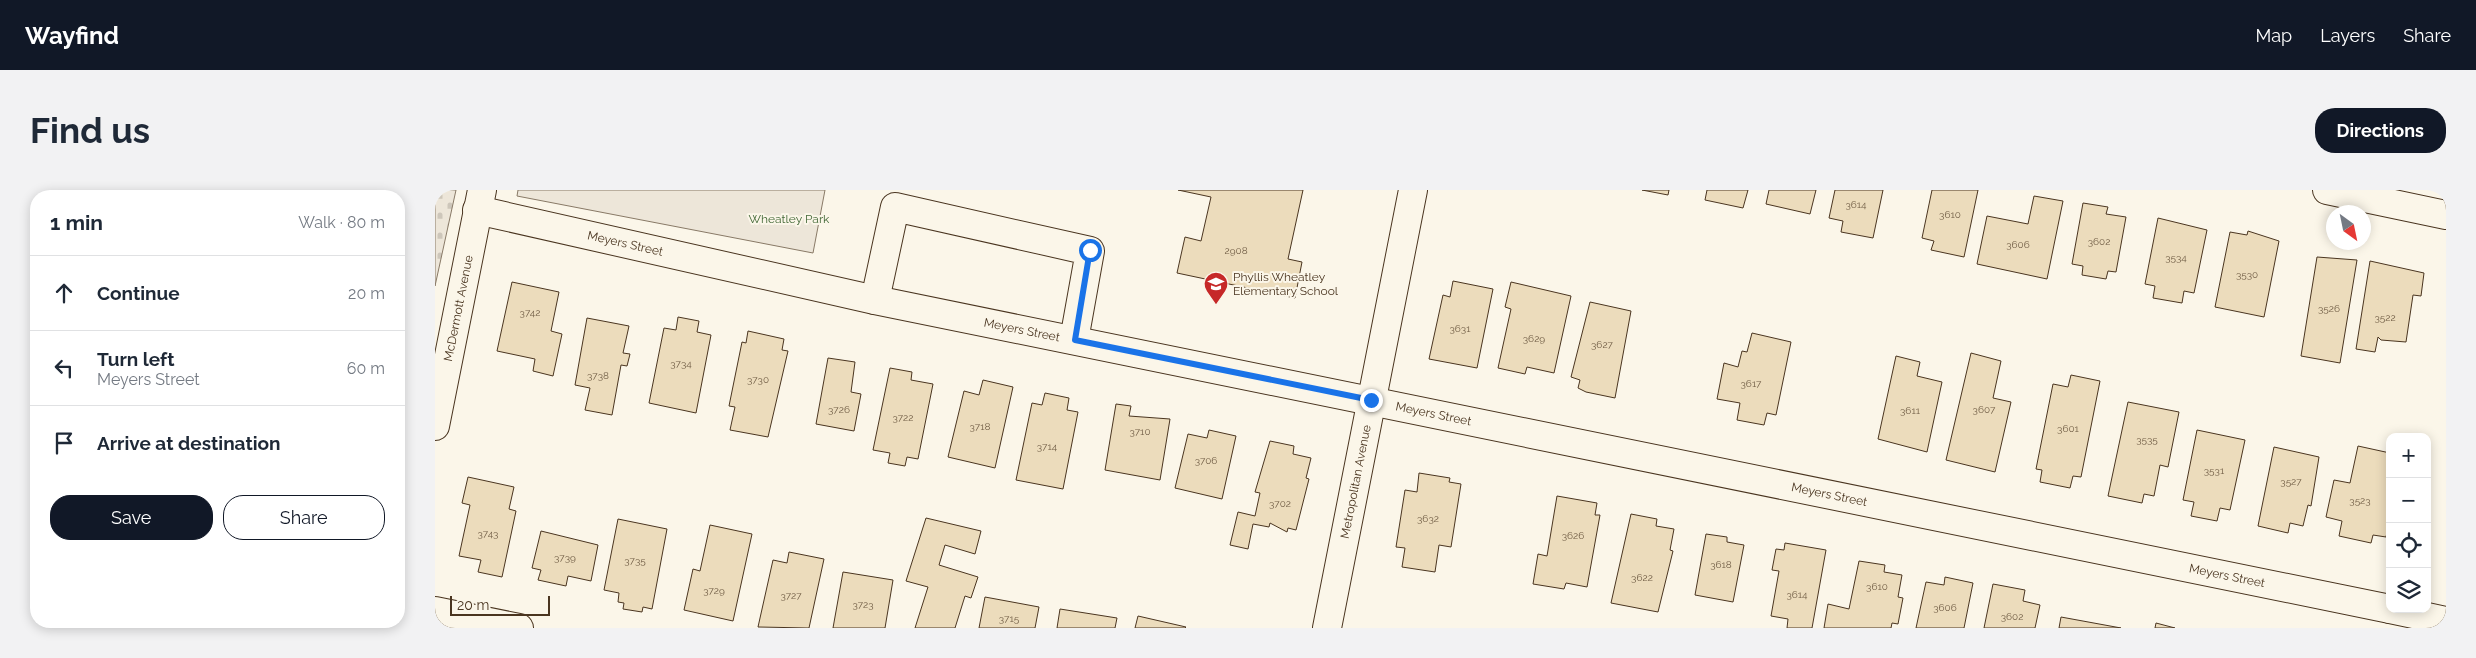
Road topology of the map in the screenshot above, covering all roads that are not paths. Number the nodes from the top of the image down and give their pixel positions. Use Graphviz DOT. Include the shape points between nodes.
graph roads {
  1 [pos="1413,190"];
  2 [pos="2327,190"];
  3 [pos="480,200"];
  4 [pos="2446,215"];
  5 [pos="875,300"];
  6 [pos="1075,340"];
  7 [pos="1371,400"];
  8 [pos="435,426"];
  9 [pos="2386,608"];
  10 [pos="435,610"];
  11 [pos="2409,613"];
  12 [pos="2446,621"];
  13 [pos="519,628"];
  14 [pos="1327,628"];
  1 -- 7 [label="street, Metropolitan Avenue"];
  2 -- 4 [label="street"];
  3 -- 5 [label="street, Meyers Street"];
  3 -- 8 [label="street, McDermott Avenue"];
  5 -- 6 [label="street, Meyers Street"];
  5 -- 6 [label="street" via="895,207 1090,250"];
  6 -- 7 [label="street, Meyers Street"];
  7 -- 9 [label="street, Meyers Street"];
  7 -- 14 [label="street, Metropolitan Avenue"];
  10 -- 13 [label="street"];
  11 -- 12 [label="street, Meyers Street"];
}
